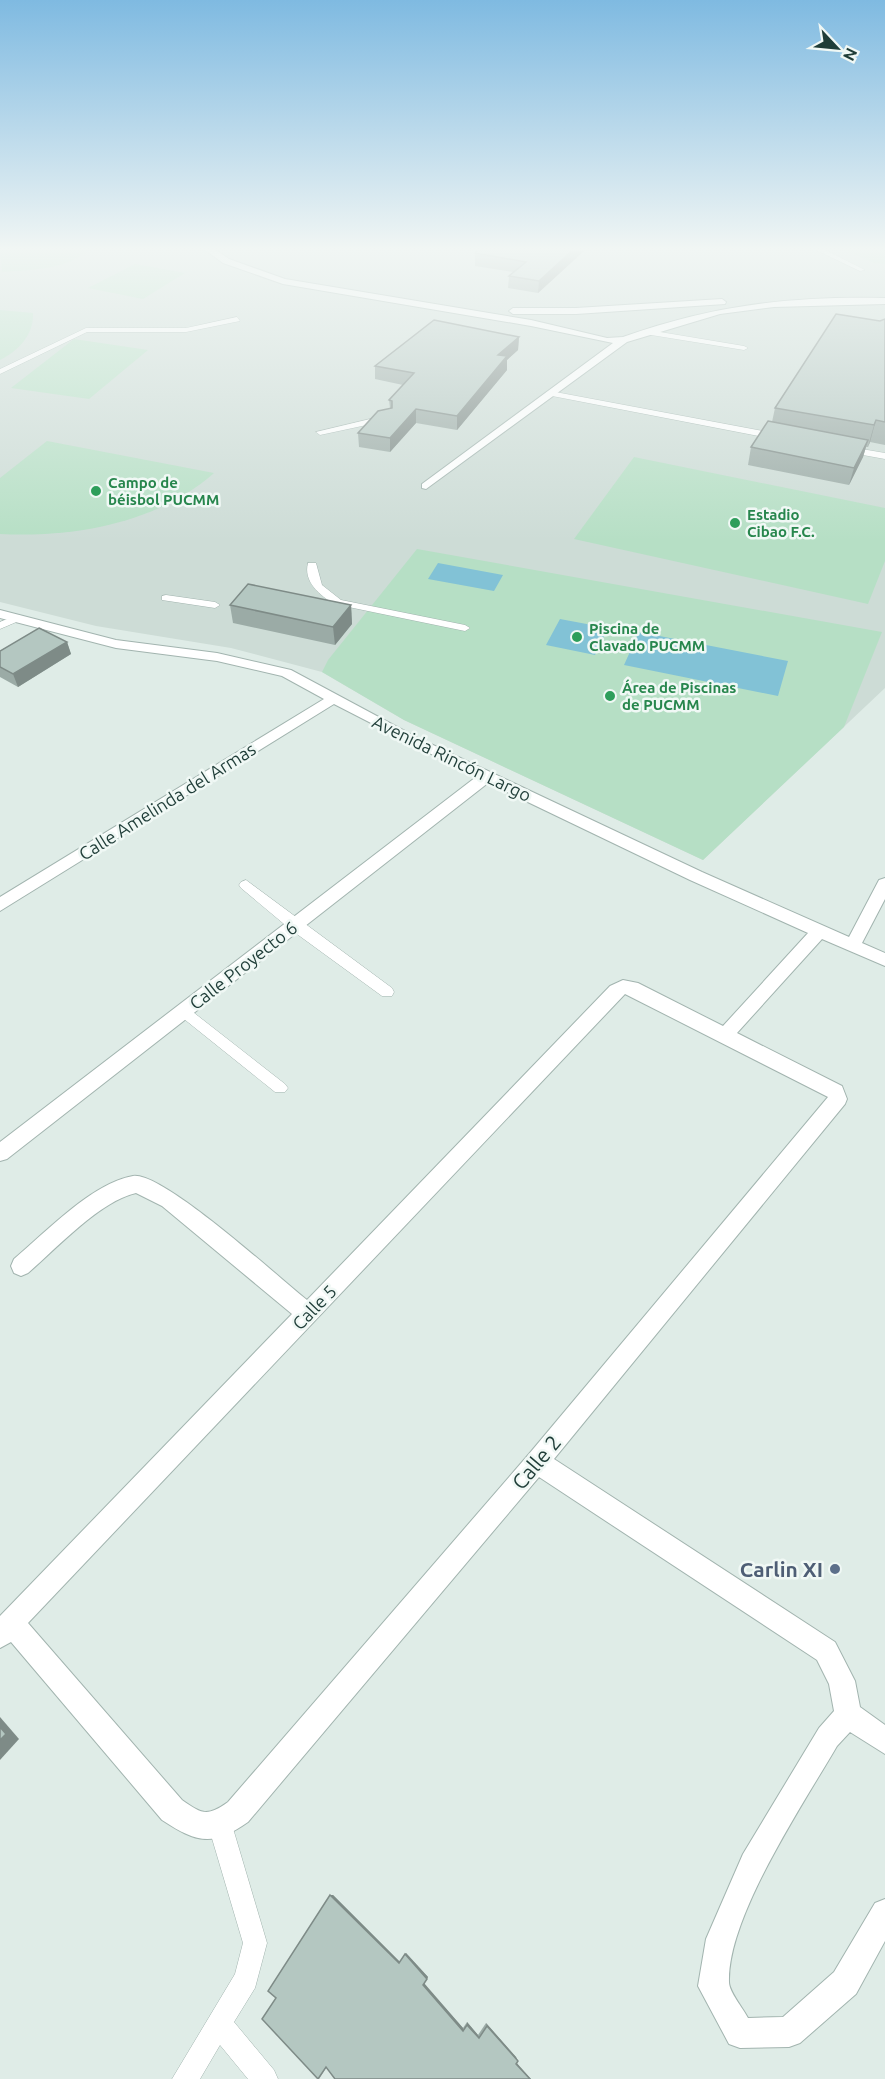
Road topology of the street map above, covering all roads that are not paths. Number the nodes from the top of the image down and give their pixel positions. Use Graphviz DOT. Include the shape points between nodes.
graph roads {
  1 [pos="53,346"];
  2 [pos="615,346"];
  3 [pos="732,346"];
  4 [pos="744,348"];
  5 [pos="589,354"];
  6 [pos="582,369"];
  7 [pos="0,372"];
  8 [pos="550,393"];
  9 [pos="388,418"];
  10 [pos="320,432"];
  11 [pos="795,440"];
  12 [pos="828,446"];
  13 [pos="885,456"];
  14 [pos="426,486"];
  15 [pos="312,565"];
  16 [pos="166,598"];
  17 [pos="215,605"];
  18 [pos="0,614"];
  19 [pos="17,618"];
  20 [pos="0,626"];
  21 [pos="465,628"];
  22 [pos="335,698"];
  23 [pos="487,776"];
  24 [pos="885,884"];
  25 [pos="246,885"];
  26 [pos="0,905"];
  27 [pos="294,925"];
  28 [pos="818,932"];
  29 [pos="852,946"];
  30 [pos="885,960"];
  31 [pos="387,992"];
  32 [pos="184,1011"];
  33 [pos="726,1034"];
  34 [pos="280,1088"];
  35 [pos="0,1154"];
  36 [pos="21,1266"];
  37 [pos="308,1314"];
  38 [pos="537,1462"];
  39 [pos="6,1629"];
  40 [pos="848,1715"];
  41 [pos="885,1741"];
  42 [pos="220,1825"];
  43 [pos="885,1913"];
  44 [pos="219,2023"];
  45 [pos="185,2079"];
  46 [pos="265,2079"];
  1 -- 7 [label="lane"];
  2 -- 6 [label="street"];
  3 -- 4 [label="lane"];
  5 -- 6 [label="street"];
  6 -- 8 [label="street"];
  8 -- 11 [label="lane"];
  8 -- 14 [label="street"];
  9 -- 10 [label="lane"];
  12 -- 13 [label="lane"];
  15 -- 21 [label="lane" via="312,576 321,591 338,602"];
  16 -- 17 [label="lane"];
  18 -- 19 [label="street, Avenida Rincón Largo"];
  19 -- 20 [label="lane"];
  19 -- 22 [label="street, Avenida Rincón Largo" via="116,644 217,657 286,673"];
  22 -- 23 [label="street, Avenida Rincón Largo"];
  22 -- 26 [label="street, Calle Amelinda del Armas"];
  23 -- 27 [label="street, Calle Proyecto 6"];
  23 -- 28 [label="street, Avenida Rincón Largo"];
  24 -- 29 [label="street"];
  25 -- 27 [label="lane"];
  27 -- 31 [label="lane"];
  27 -- 32 [label="street, Calle Proyecto 6"];
  28 -- 29 [label="street, Avenida Rincón Largo"];
  28 -- 33 [label="street"];
  29 -- 30 [label="street, Avenida Rincón Largo"];
  32 -- 34 [label="lane"];
  32 -- 35 [label="street, Calle Proyecto 6"];
  33 -- 37 [label="street, Calle 5" via="632,988 616,991"];
  33 -- 38 [label="street, Calle 2" via="836,1090 838,1099"];
  36 -- 37 [label="street" via="115,1190 136,1184 169,1200"];
  37 -- 39 [label="street, Calle 5"];
  38 -- 40 [label="street" via="826,1651 842,1681"];
  38 -- 42 [label="street, Calle 2" via="315,1725 238,1812"];
  39 -- 42 [label="street" via="172,1810 197,1825"];
  40 -- 41 [label="street"];
  40 -- 43 [label="street" via="828,1737 753,1864 721,1939 713,1986 740,2033 789,2032 845,1983"];
  42 -- 44 [label="lane" via="255,1943 246,1979"];
  44 -- 45 [label="lane"];
  44 -- 46 [label="lane"];
}
